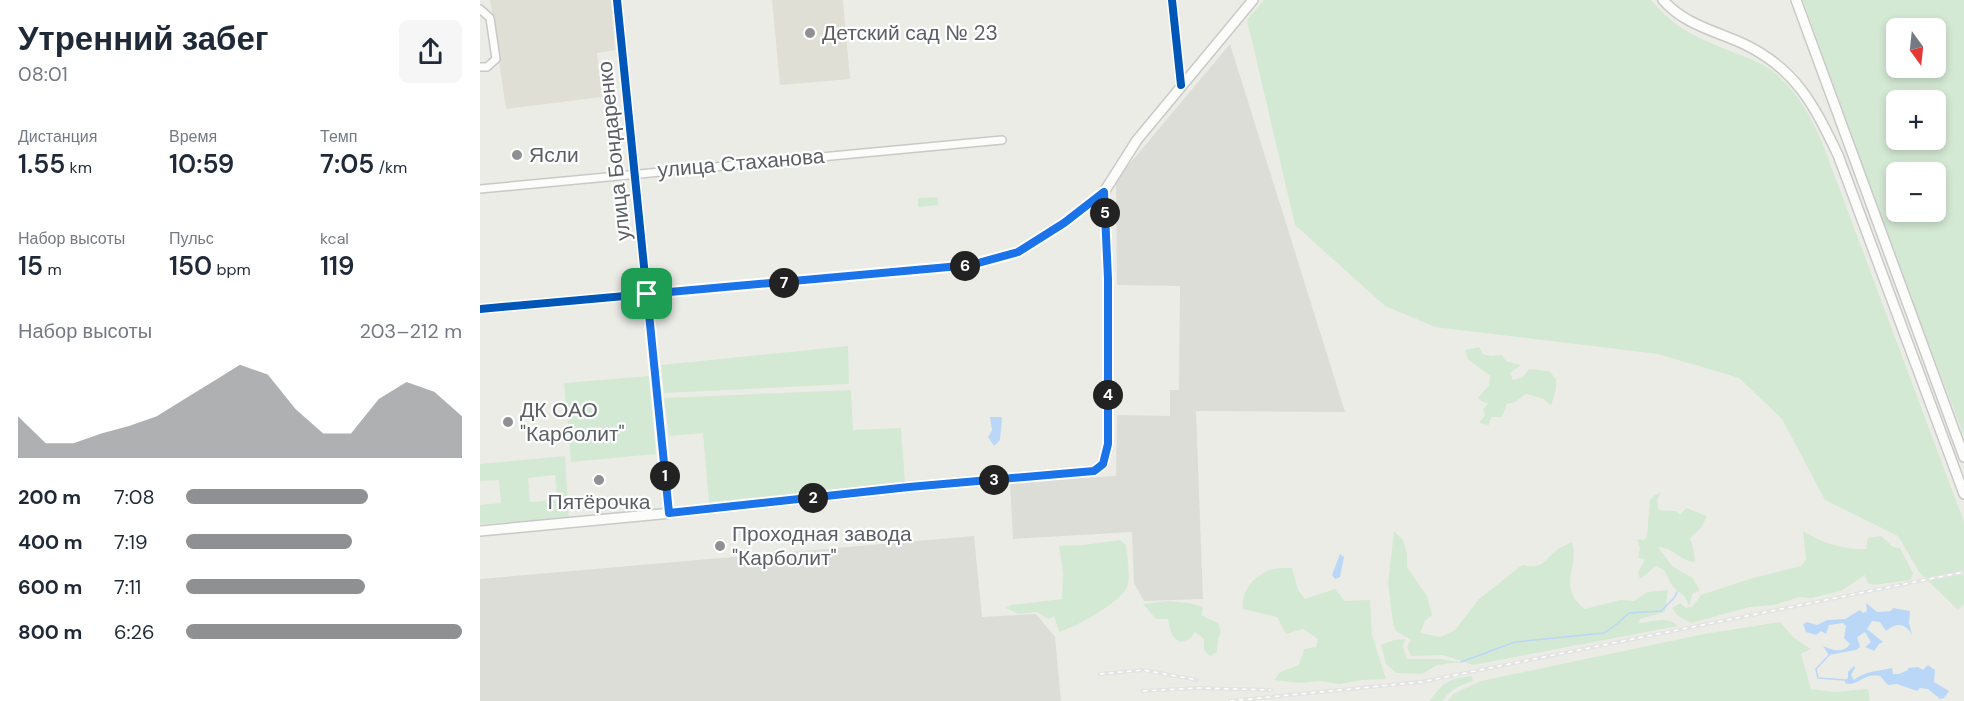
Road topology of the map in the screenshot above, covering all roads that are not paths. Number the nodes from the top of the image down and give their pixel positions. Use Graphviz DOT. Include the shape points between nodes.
graph roads {
  1 [pos="617,0"];
  2 [pos="1172,0"];
  3 [pos="1253,0"];
  4 [pos="1663,0"];
  5 [pos="1796,0"];
  6 [pos="480,9"];
  7 [pos="480,67"];
  8 [pos="1182,85"];
  9 [pos="1002,140"];
  10 [pos="634,173"];
  11 [pos="480,189"];
  12 [pos="1104,192"];
  13 [pos="647,294"];
  14 [pos="480,309"];
  15 [pos="1964,457"];
  16 [pos="1964,494"];
  17 [pos="669,513"];
  18 [pos="480,531"];
  1 -- 10 [label="street, улица Бондаренко"];
  2 -- 8 [label="street"];
  3 -- 8 [label="main road"];
  4 -- 16 [label="main road" via="1691,22 1773,61 1795,80 1816,109 1838,155"];
  5 -- 15 [label="main road"];
  6 -- 7 [label="street" via="490,18 496,59 487,67"];
  8 -- 12 [label="main road" via="1137,140"];
  9 -- 10 [label="street, улица Стаханова"];
  10 -- 11 [label="street, улица Стаханова"];
  10 -- 13 [label="street, улица Бондаренко"];
  12 -- 13 [label="street" via="1018,252 971,265"];
  12 -- 17 [label="main road" via="1108,444 1103,464 1094,471"];
  13 -- 14 [label="street"];
  13 -- 17 [label="street, улица Бондаренко"];
  17 -- 18 [label="main road"];
}
